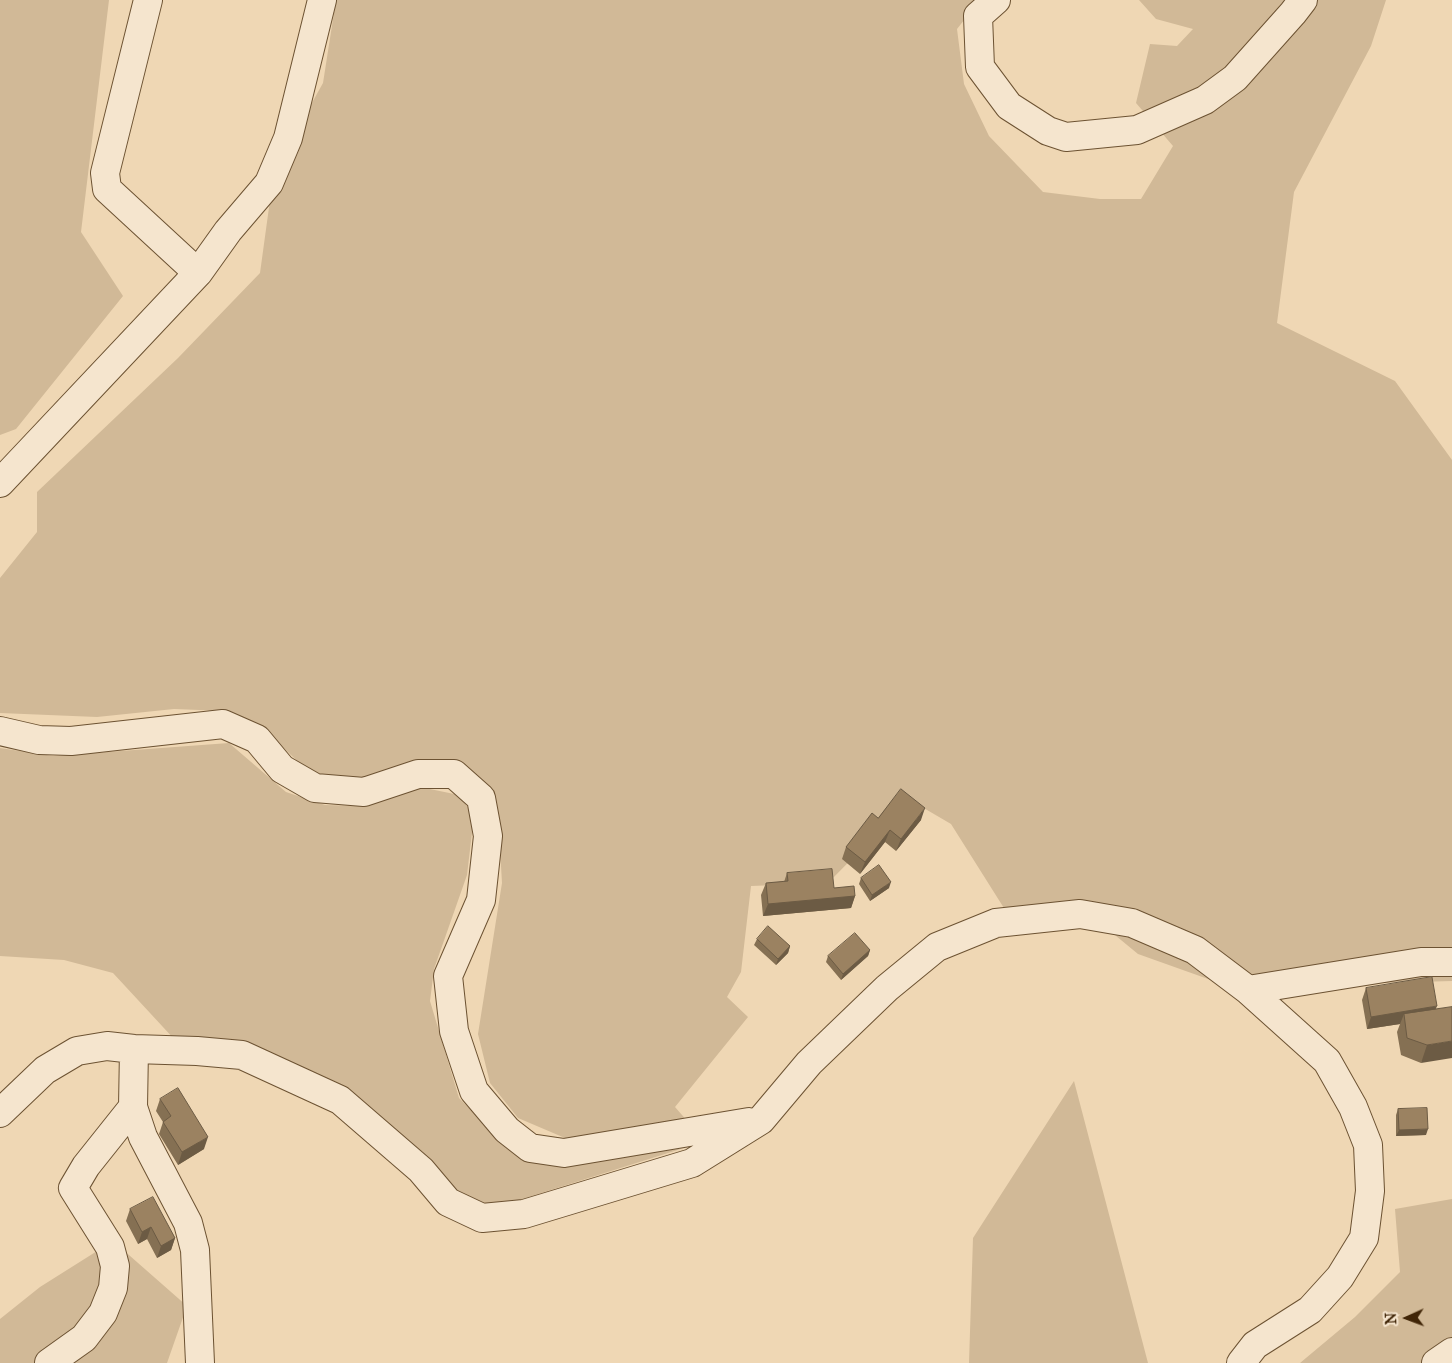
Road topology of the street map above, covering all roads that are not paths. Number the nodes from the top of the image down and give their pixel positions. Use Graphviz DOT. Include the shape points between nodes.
graph roads {
  1 [pos="148,0"];
  2 [pos="322,0"];
  3 [pos="996,0"];
  4 [pos="1303,0"];
  5 [pos="198,273"];
  6 [pos="0,483"];
  7 [pos="0,731"];
  8 [pos="1452,962"];
  9 [pos="1248,990"];
  10 [pos="134,1049"];
  11 [pos="133,1107"];
  12 [pos="0,1113"];
  13 [pos="760,1120"];
  14 [pos="1452,1352"];
  15 [pos="49,1363"];
  16 [pos="200,1363"];
  17 [pos="1241,1363"];
  18 [pos="1436,1363"];
  1 -- 5 [label="street" via="105,173 107,189"];
  2 -- 5 [label="street" via="288,138 269,183"];
  3 -- 4 [label="street" via="978,16 980,66 1009,106 1048,131 1066,137 1137,130 1205,100 1235,78"];
  5 -- 6 [label="street"];
  7 -- 13 [label="street" via="39,740 71,741 223,724 257,739 282,769 315,788 364,792 418,774 454,774 480,798 488,836 480,900 448,976 454,1031 474,1090 508,1130 530,1148 564,1153"];
  8 -- 9 [label="street" via="1421,962"];
  9 -- 13 [label="street" via="1195,950 1132,923 1080,914 996,922 937,947 887,988 809,1063"];
  9 -- 17 [label="street" via="1327,1061 1353,1106 1368,1145 1370,1191 1364,1238 1340,1277 1310,1310 1255,1345"];
  10 -- 11 [label="street"];
  10 -- 12 [label="street" via="107,1046 77,1051 46,1070"];
  10 -- 13 [label="street" via="242,1055 340,1100 421,1170 448,1202 482,1218 524,1214 692,1163"];
  11 -- 15 [label="street" via="86,1166 73,1188 110,1247 114,1266 113,1288 103,1313 84,1338"];
  11 -- 16 [label="street" via="142,1137 188,1223 195,1250"];
  14 -- 18 [label="street"];
}
